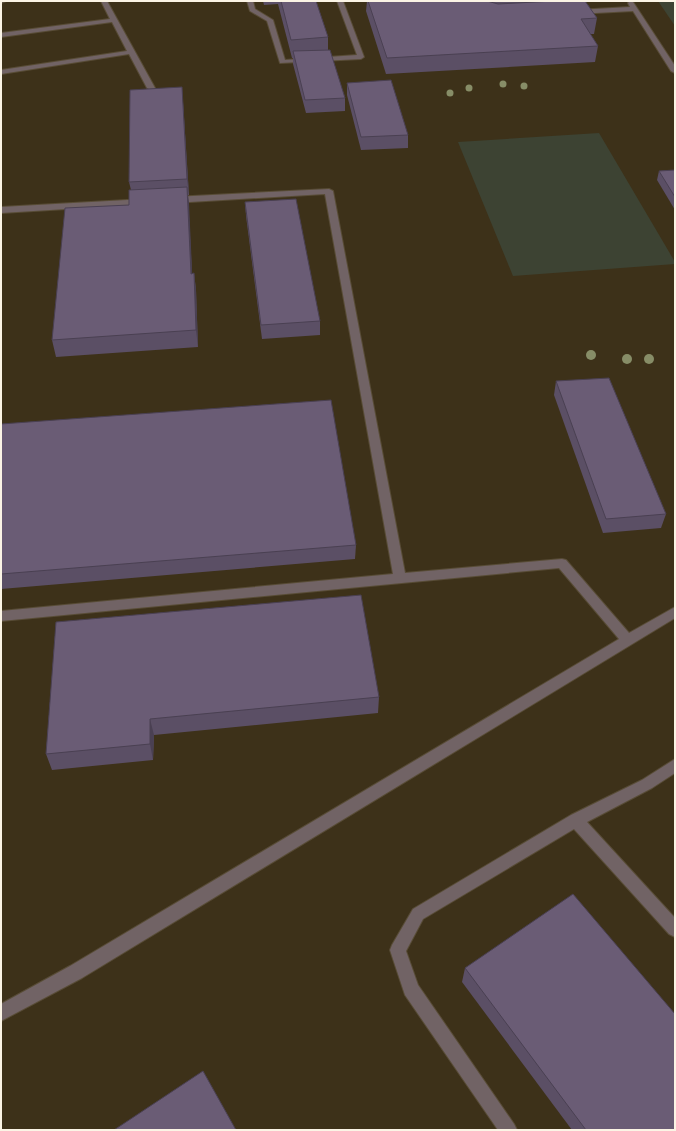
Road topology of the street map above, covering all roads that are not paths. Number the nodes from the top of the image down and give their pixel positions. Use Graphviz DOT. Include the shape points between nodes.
graph roads {
  1 [pos="104,1"];
  2 [pos="250,1"];
  3 [pos="340,1"];
  4 [pos="630,1"];
  5 [pos="635,9"];
  6 [pos="565,12"];
  7 [pos="114,20"];
  8 [pos="1,36"];
  9 [pos="132,52"];
  10 [pos="675,70"];
  11 [pos="1,72"];
  12 [pos="151,88"];
  13 [pos="1,210"];
  14 [pos="400,578"];
  15 [pos="675,612"];
  16 [pos="1,616"];
  17 [pos="628,641"];
  18 [pos="675,765"];
  19 [pos="576,820"];
  20 [pos="675,929"];
  21 [pos="1,1013"];
  22 [pos="508,1130"];
  1 -- 7 [label="street"];
  2 -- 3 [label="street" via="252,10 270,20 282,62 361,57"];
  4 -- 5 [label="street"];
  5 -- 6 [label="street"];
  5 -- 10 [label="street"];
  7 -- 8 [label="street"];
  7 -- 9 [label="street"];
  9 -- 11 [label="street"];
  9 -- 12 [label="street"];
  13 -- 14 [label="street" via="329,191"];
  14 -- 16 [label="street"];
  14 -- 17 [label="street" via="562,563"];
  15 -- 17 [label="street"];
  17 -- 21 [label="street" via="76,972"];
  18 -- 19 [label="street" via="647,784"];
  19 -- 20 [label="street"];
  19 -- 22 [label="street" via="418,914 398,950 411,989"];
}
